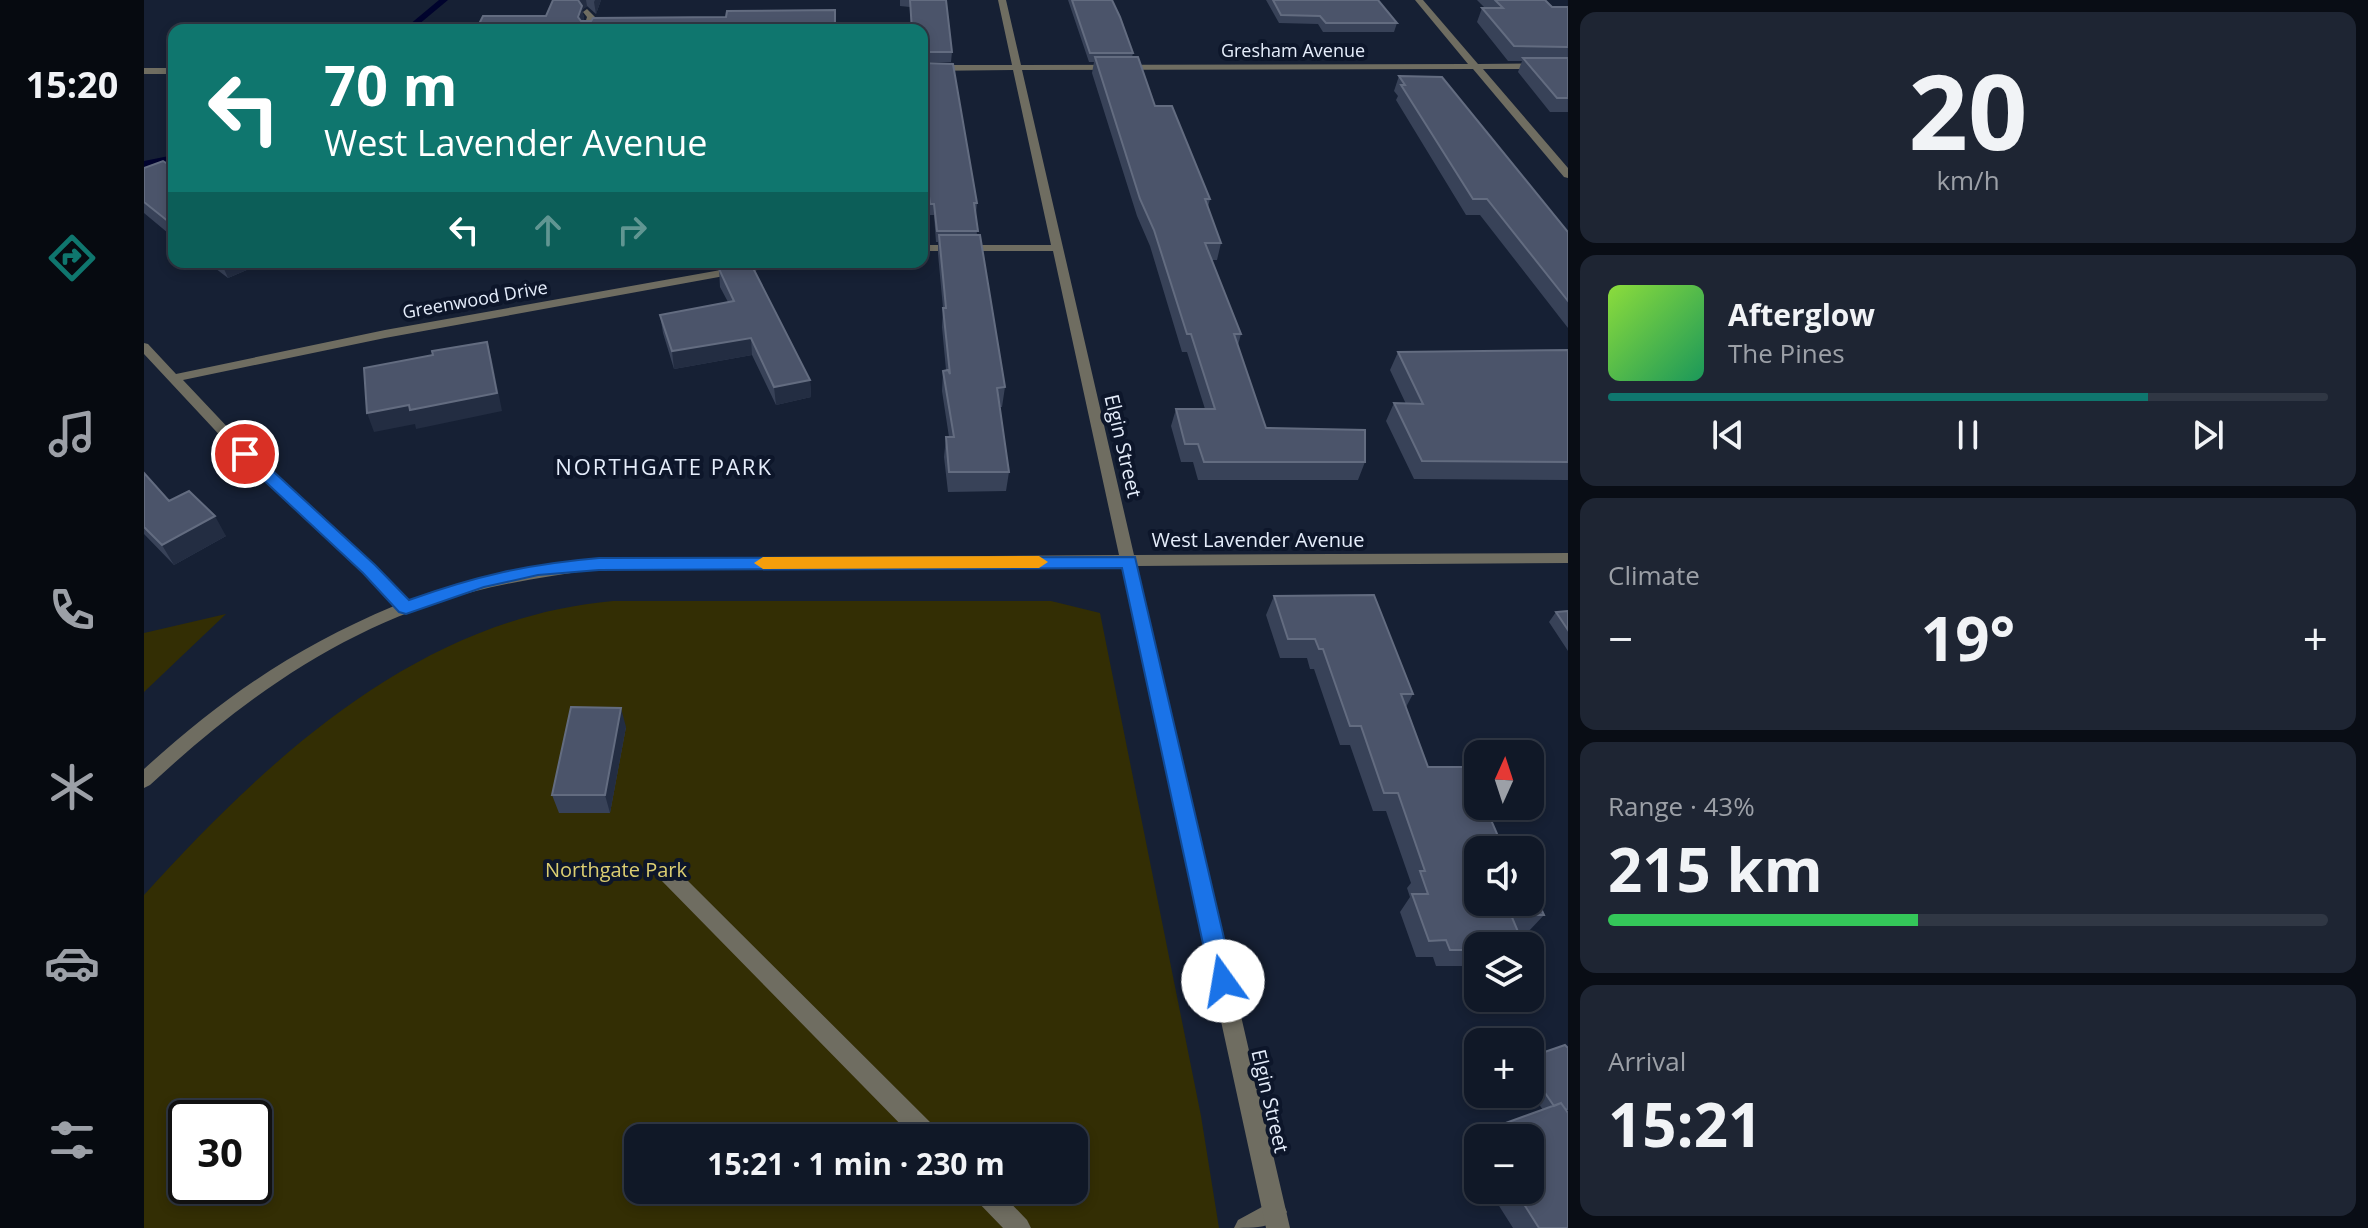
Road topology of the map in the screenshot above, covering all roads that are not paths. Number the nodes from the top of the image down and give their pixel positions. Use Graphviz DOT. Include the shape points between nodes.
graph roads {
  1 [pos="1002,0"];
  2 [pos="1419,0"];
  3 [pos="587,12"];
  4 [pos="589,24"];
  5 [pos="1475,66"];
  6 [pos="1568,66"];
  7 [pos="928,68"];
  8 [pos="1019,68"];
  9 [pos="144,71"];
  10 [pos="168,71"];
  11 [pos="1568,175"];
  12 [pos="928,248"];
  13 [pos="1058,248"];
  14 [pos="751,268"];
  15 [pos="144,347"];
  16 [pos="174,378"];
  17 [pos="1568,558"];
  18 [pos="1129,561"];
  19 [pos="406,608"];
  20 [pos="144,780"];
  21 [pos="668,874"];
  22 [pos="916,1124"];
  23 [pos="996,1204"];
  24 [pos="1276,1220"];
  25 [pos="1019,1228"];
  26 [pos="1246,1228"];
  1 -- 8 [label="street, Elgin Street"];
  2 -- 5 [label="street"];
  3 -- 4 [label="street"];
  5 -- 6 [label="street, Gresham Avenue"];
  5 -- 8 [label="street, Gresham Avenue"];
  5 -- 11 [label="street"];
  7 -- 8 [label="street, Gresham Avenue"];
  8 -- 13 [label="street, Elgin Street"];
  9 -- 10 [label="street"];
  12 -- 13 [label="street"];
  13 -- 18 [label="street, Elgin Street"];
  14 -- 16 [label="street, Greenwood Drive"];
  15 -- 16 [label="street"];
  16 -- 19 [label="street"];
  17 -- 18 [label="street, West Lavender Avenue"];
  18 -- 19 [label="street, West Lavender Avenue" via="599,564 482,581"];
  18 -- 24 [label="street, Elgin Street"];
  19 -- 20 [label="street, West Lavender Avenue" via="304,653 258,683"];
  21 -- 22 [label="street"];
  23 -- 25 [label="street"];
  24 -- 26 [label="street"];
}
